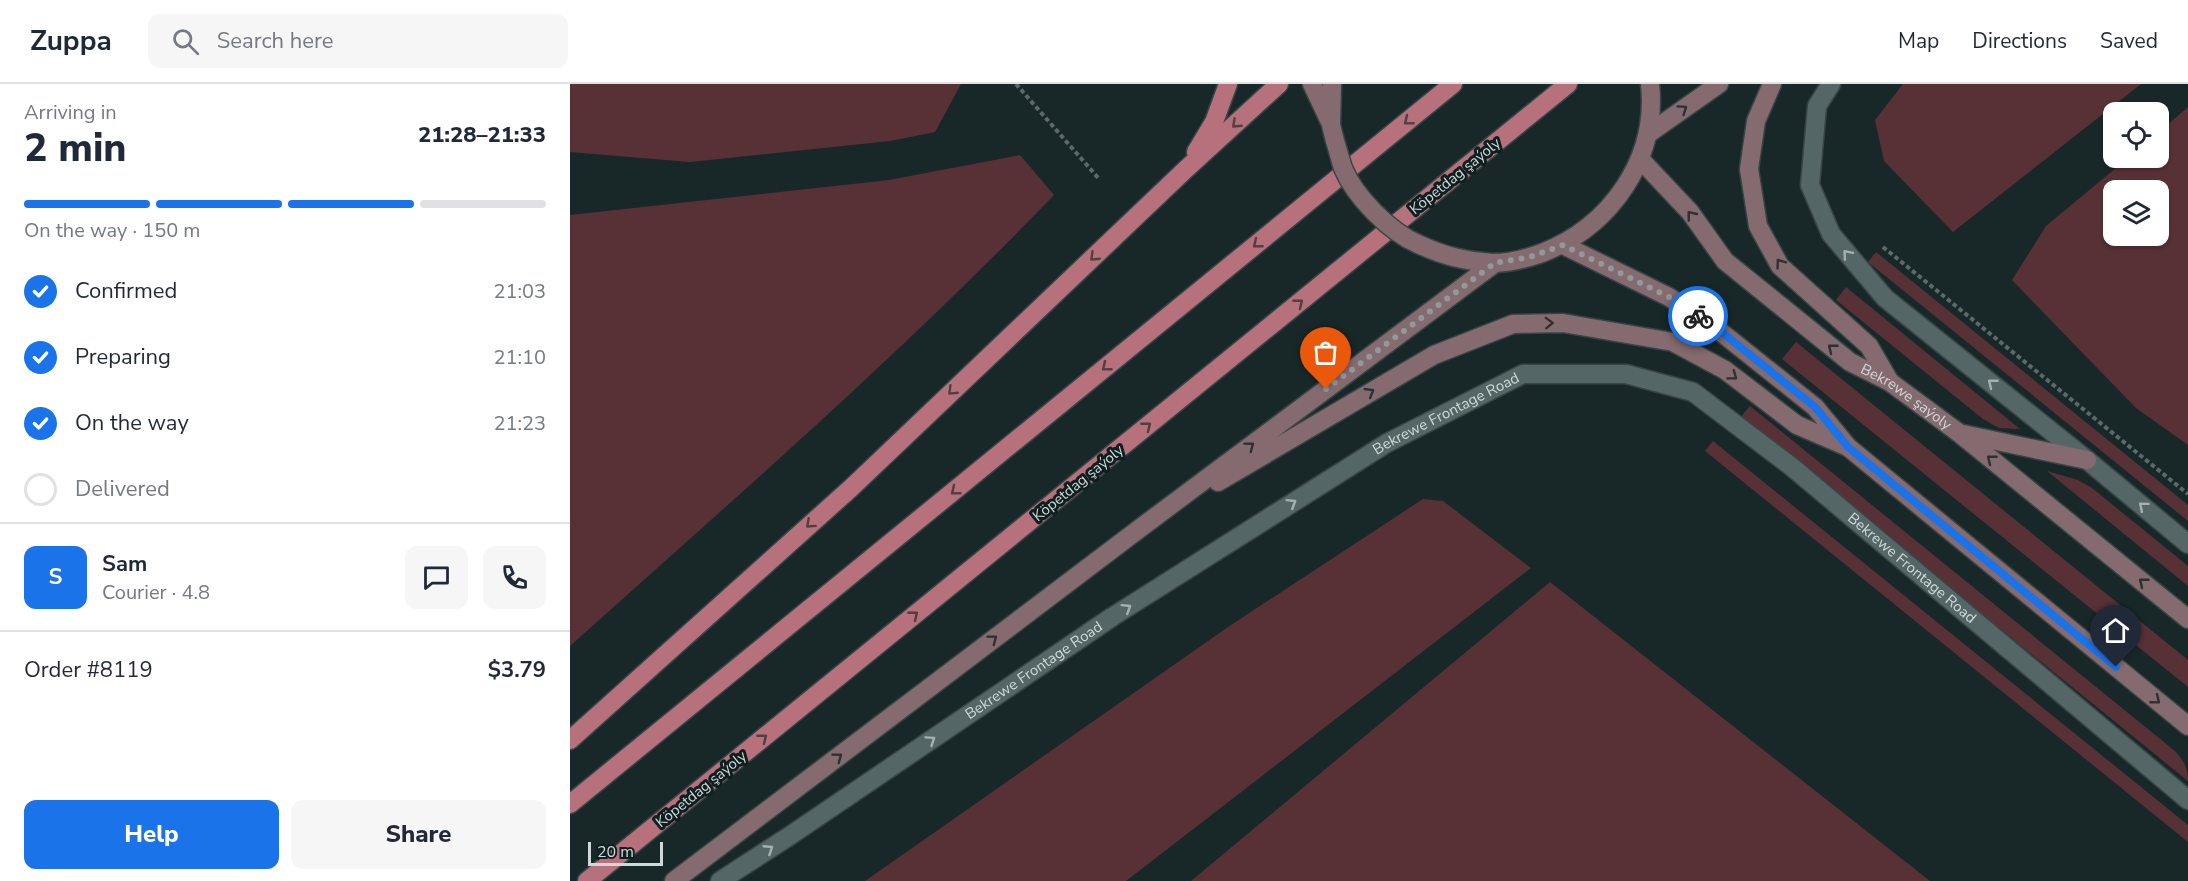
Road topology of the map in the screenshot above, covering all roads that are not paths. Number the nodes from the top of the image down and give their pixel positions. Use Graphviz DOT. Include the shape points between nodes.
graph roads {
  1 [pos="1228,84"];
  2 [pos="1279,84"];
  3 [pos="1312,84"];
  4 [pos="1332,84"];
  5 [pos="1453,84"];
  6 [pos="1568,84"];
  7 [pos="1650,84"];
  8 [pos="1719,84"];
  9 [pos="1772,84"];
  10 [pos="1831,84"];
  11 [pos="1333,133"];
  12 [pos="1648,134"];
  13 [pos="1640,159"];
  14 [pos="1185,170"];
  15 [pos="1563,245"];
  16 [pos="1495,263"];
  17 [pos="1890,382"];
  18 [pos="1959,433"];
  19 [pos="1848,447"];
  20 [pos="2087,460"];
  21 [pos="1139,529"];
  22 [pos="2188,544"];
  23 [pos="2188,619"];
  24 [pos="2188,726"];
  25 [pos="570,740"];
  26 [pos="2188,800"];
  27 [pos="570,804"];
  28 [pos="587,881"];
  29 [pos="674,881"];
  30 [pos="720,881"];
  1 -- 14 [label="main road" via="1214,122"];
  2 -- 14 [label="main road, one-way"];
  3 -- 11 [label="main road"];
  4 -- 11 [label="main road"];
  5 -- 27 [label="main road, one-way"];
  28 -- 6 [label="main road, Köpetdag şaýoly, one-way"];
  7 -- 12 [label="main road"];
  12 -- 8 [label="main road, one-way"];
  17 -- 9 [label="main road, one-way" via="1869,346 1780,266 1758,226 1749,169 1756,121"];
  20 -- 10 [label="street, one-way" via="1885,298 1830,234 1810,184 1817,106"];
  11 -- 16 [label="main road, bridge" via="1344,170 1370,209 1406,239 1448,257"];
  12 -- 13 [label="main road"];
  13 -- 15 [label="main road" via="1622,194 1595,223"];
  17 -- 13 [label="main road, Bekrewe şaýoly, one-way" via="1850,362 1725,261 1690,212"];
  14 -- 25 [label="main road, one-way" via="851,488"];
  15 -- 16 [label="main road" via="1530,257"];
  15 -- 19 [label="main road" via="1669,297 1718,329 1815,407"];
  21 -- 16 [label="main road, one-way"];
  17 -- 18 [label="main road, Bekrewe şaýoly"];
  18 -- 20 [label="main road"];
  23 -- 18 [label="main road, Bekrewe şaýoly, one-way"];
  21 -- 19 [label="main road, one-way" via="1434,355 1513,324 1563,322 1673,342 1725,370 1797,425"];
  19 -- 24 [label="main road, one-way"];
  22 -- 20 [label="street, one-way"];
  29 -- 21 [label="main road, one-way"];
  30 -- 26 [label="street, Bekrewe Frontage Road, one-way" via="1112,617 1387,443 1523,374 1626,374 1693,393 1792,467"];
}
